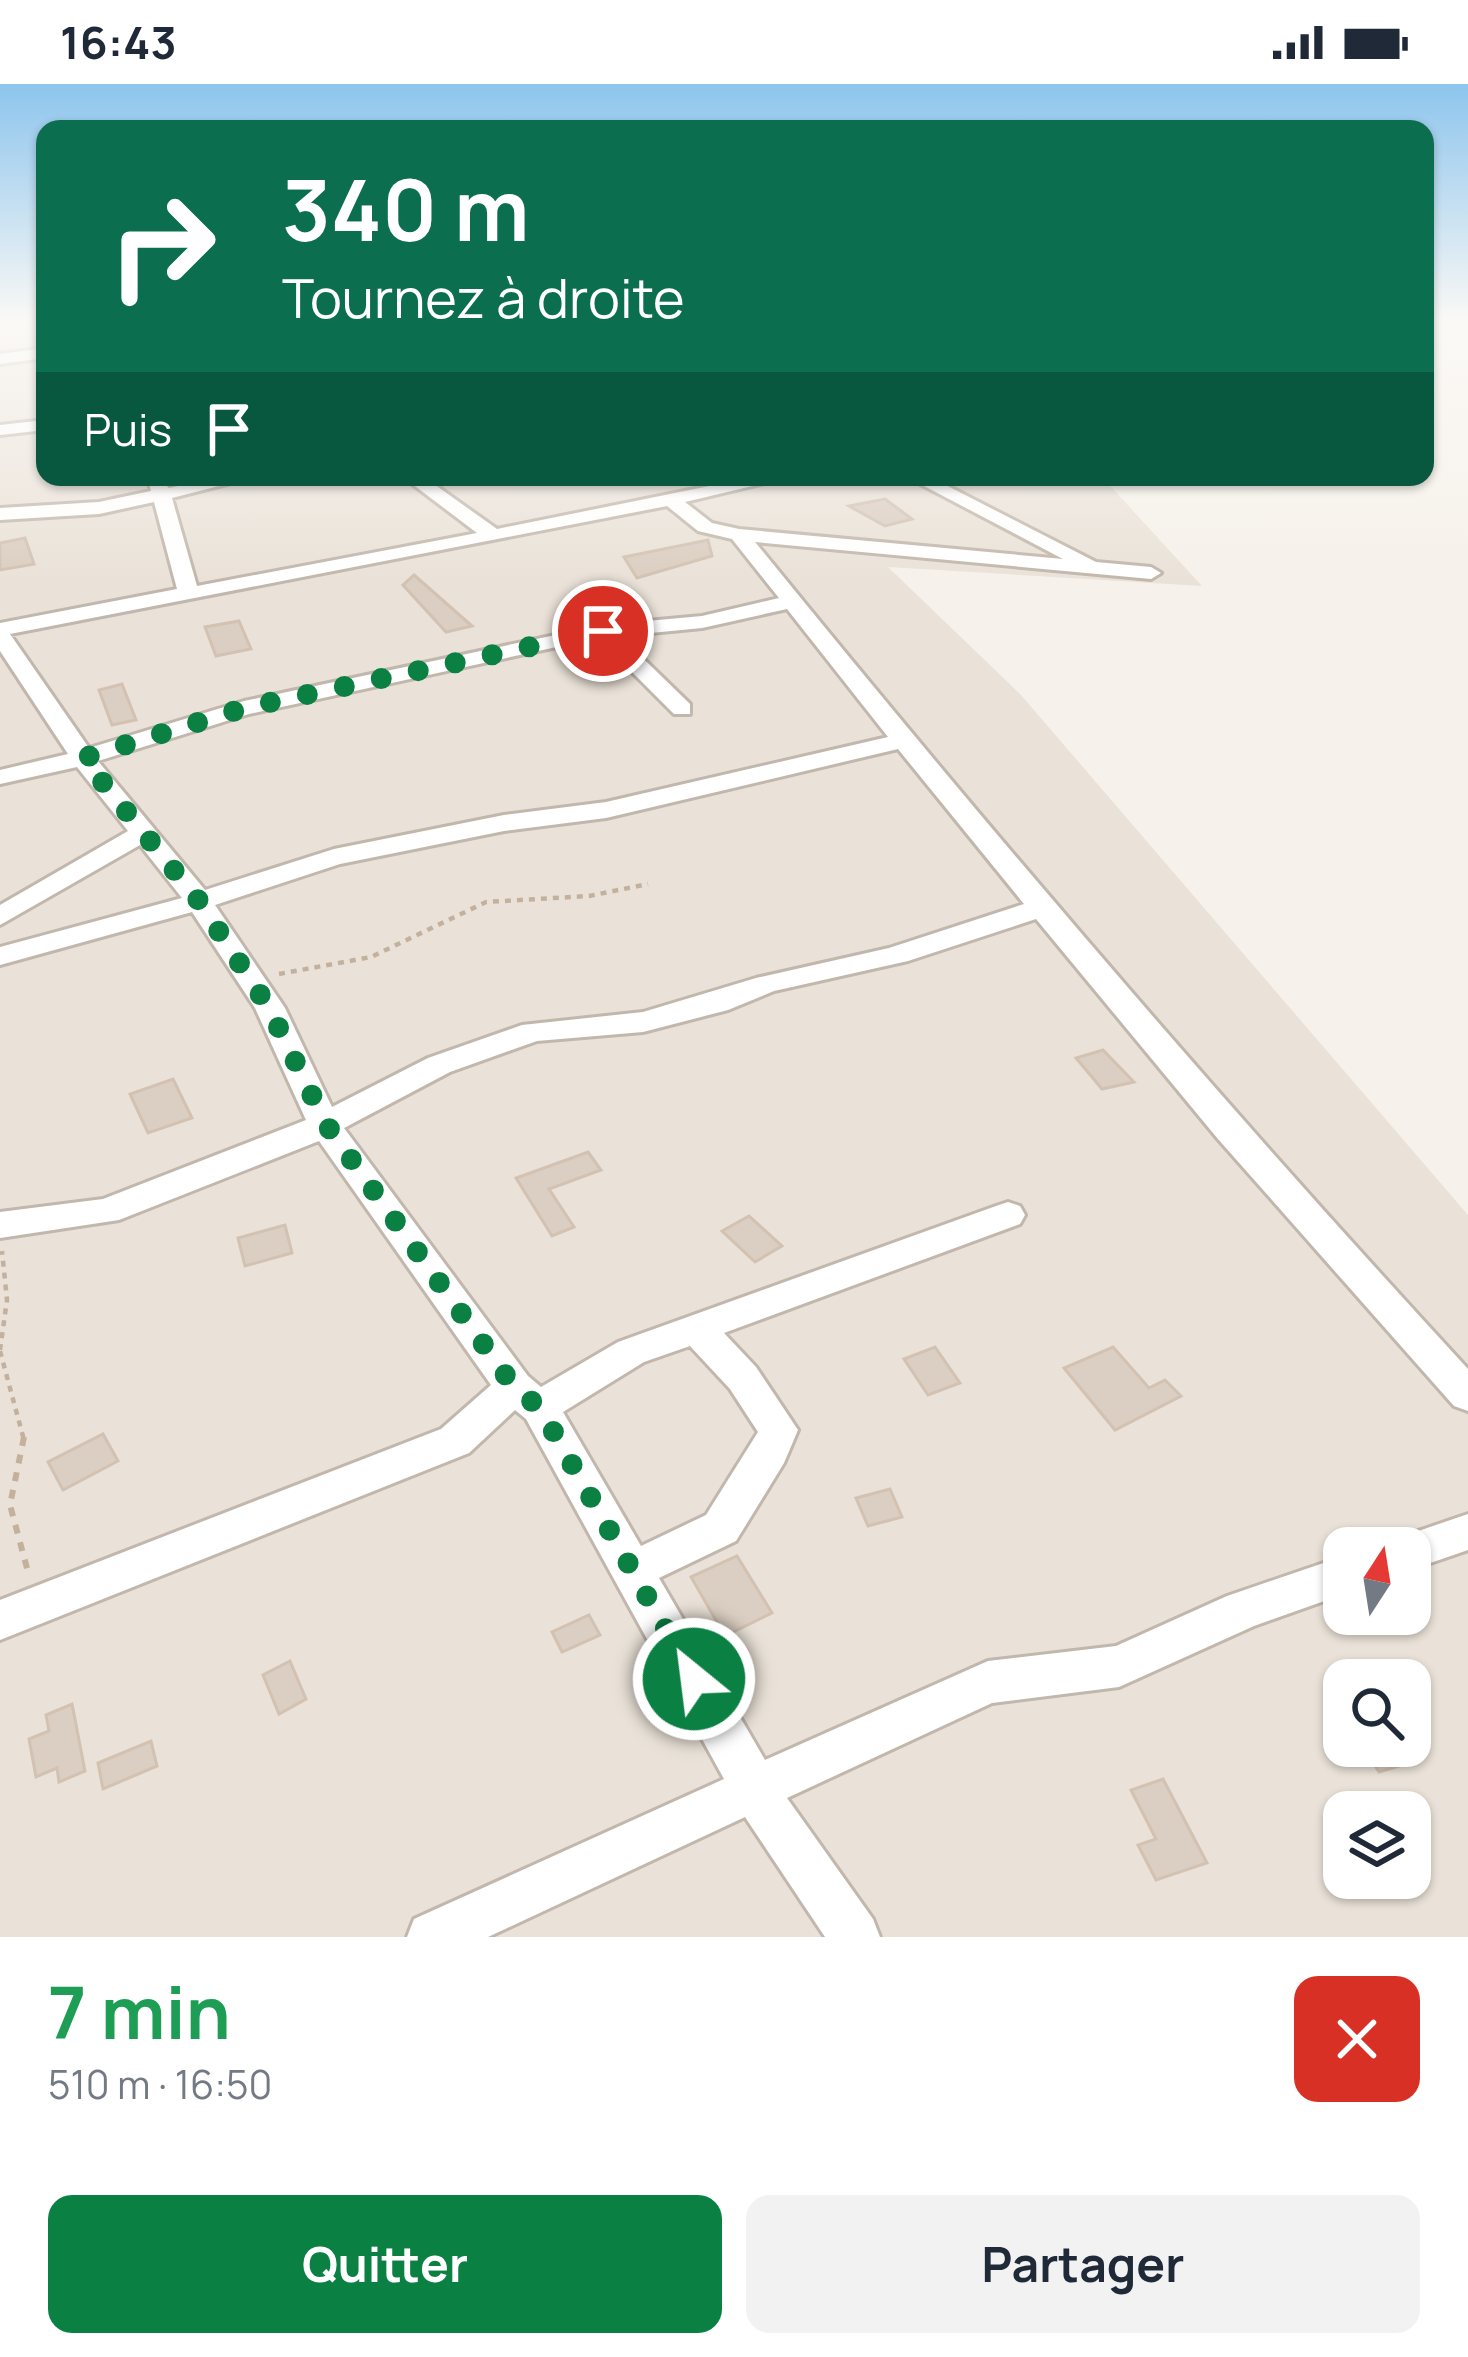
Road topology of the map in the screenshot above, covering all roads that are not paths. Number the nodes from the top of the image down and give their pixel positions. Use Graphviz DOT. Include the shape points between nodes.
graph roads {
  1 [pos="36,426"];
  2 [pos="0,430"];
  3 [pos="424,486"];
  4 [pos="740,486"];
  5 [pos="934,486"];
  6 [pos="160,487"];
  7 [pos="672,501"];
  8 [pos="0,514"];
  9 [pos="739,535"];
  10 [pos="493,536"];
  11 [pos="1100,569"];
  12 [pos="1151,573"];
  13 [pos="188,590"];
  14 [pos="794,602"];
  15 [pos="603,631"];
  16 [pos="0,632"];
  17 [pos="682,709"];
  18 [pos="905,740"];
  19 [pos="83,758"];
  20 [pos="0,777"];
  21 [pos="141,834"];
  22 [pos="199,901"];
  23 [pos="1042,908"];
  24 [pos="0,917"];
  25 [pos="0,956"];
  26 [pos="326,1124"];
  27 [pos="1007,1214"];
  28 [pos="0,1225"];
  29 [pos="699,1330"];
  30 [pos="1468,1395"];
  31 [pos="527,1398"];
  32 [pos="1468,1532"];
  33 [pos="1431,1545"];
  34 [pos="633,1570"];
  35 [pos="1323,1582"];
  36 [pos="18,1613"];
  37 [pos="754,1788"];
  38 [pos="432,1937"];
  39 [pos="855,1937"];
  1 -- 2 [label="street"];
  3 -- 10 [label="street"];
  4 -- 7 [label="street"];
  5 -- 11 [label="street"];
  6 -- 8 [label="street" via="99,508"];
  6 -- 13 [label="street"];
  7 -- 9 [label="street" via="705,527"];
  7 -- 10 [label="street"];
  9 -- 11 [label="street"];
  9 -- 14 [label="street"];
  10 -- 13 [label="street"];
  11 -- 12 [label="street"];
  13 -- 16 [label="street"];
  14 -- 15 [label="street"];
  14 -- 18 [label="street"];
  15 -- 17 [label="street"];
  15 -- 19 [label="street" via="244,708"];
  16 -- 19 [label="street"];
  18 -- 22 [label="street" via="606,810 334,857"];
  18 -- 23 [label="street"];
  19 -- 20 [label="street"];
  19 -- 21 [label="street"];
  21 -- 22 [label="street"];
  21 -- 24 [label="street"];
  22 -- 25 [label="street"];
  22 -- 26 [label="street" via="269,1008"];
  23 -- 26 [label="street" via="643,1022 533,1031 440,1064"];
  23 -- 30 [label="street"];
  26 -- 28 [label="street" via="107,1211"];
  26 -- 31 [label="street"];
  27 -- 29 [label="street"];
  29 -- 31 [label="street"];
  29 -- 34 [label="street" via="778,1430 721,1528"];
  31 -- 34 [label="street"];
  31 -- 36 [label="street" via="455,1441"];
  32 -- 33 [label="street"];
  34 -- 37 [label="street"];
  35 -- 37 [label="street" via="1119,1666 988,1682"];
  37 -- 38 [label="street"];
  37 -- 39 [label="street"];
}
